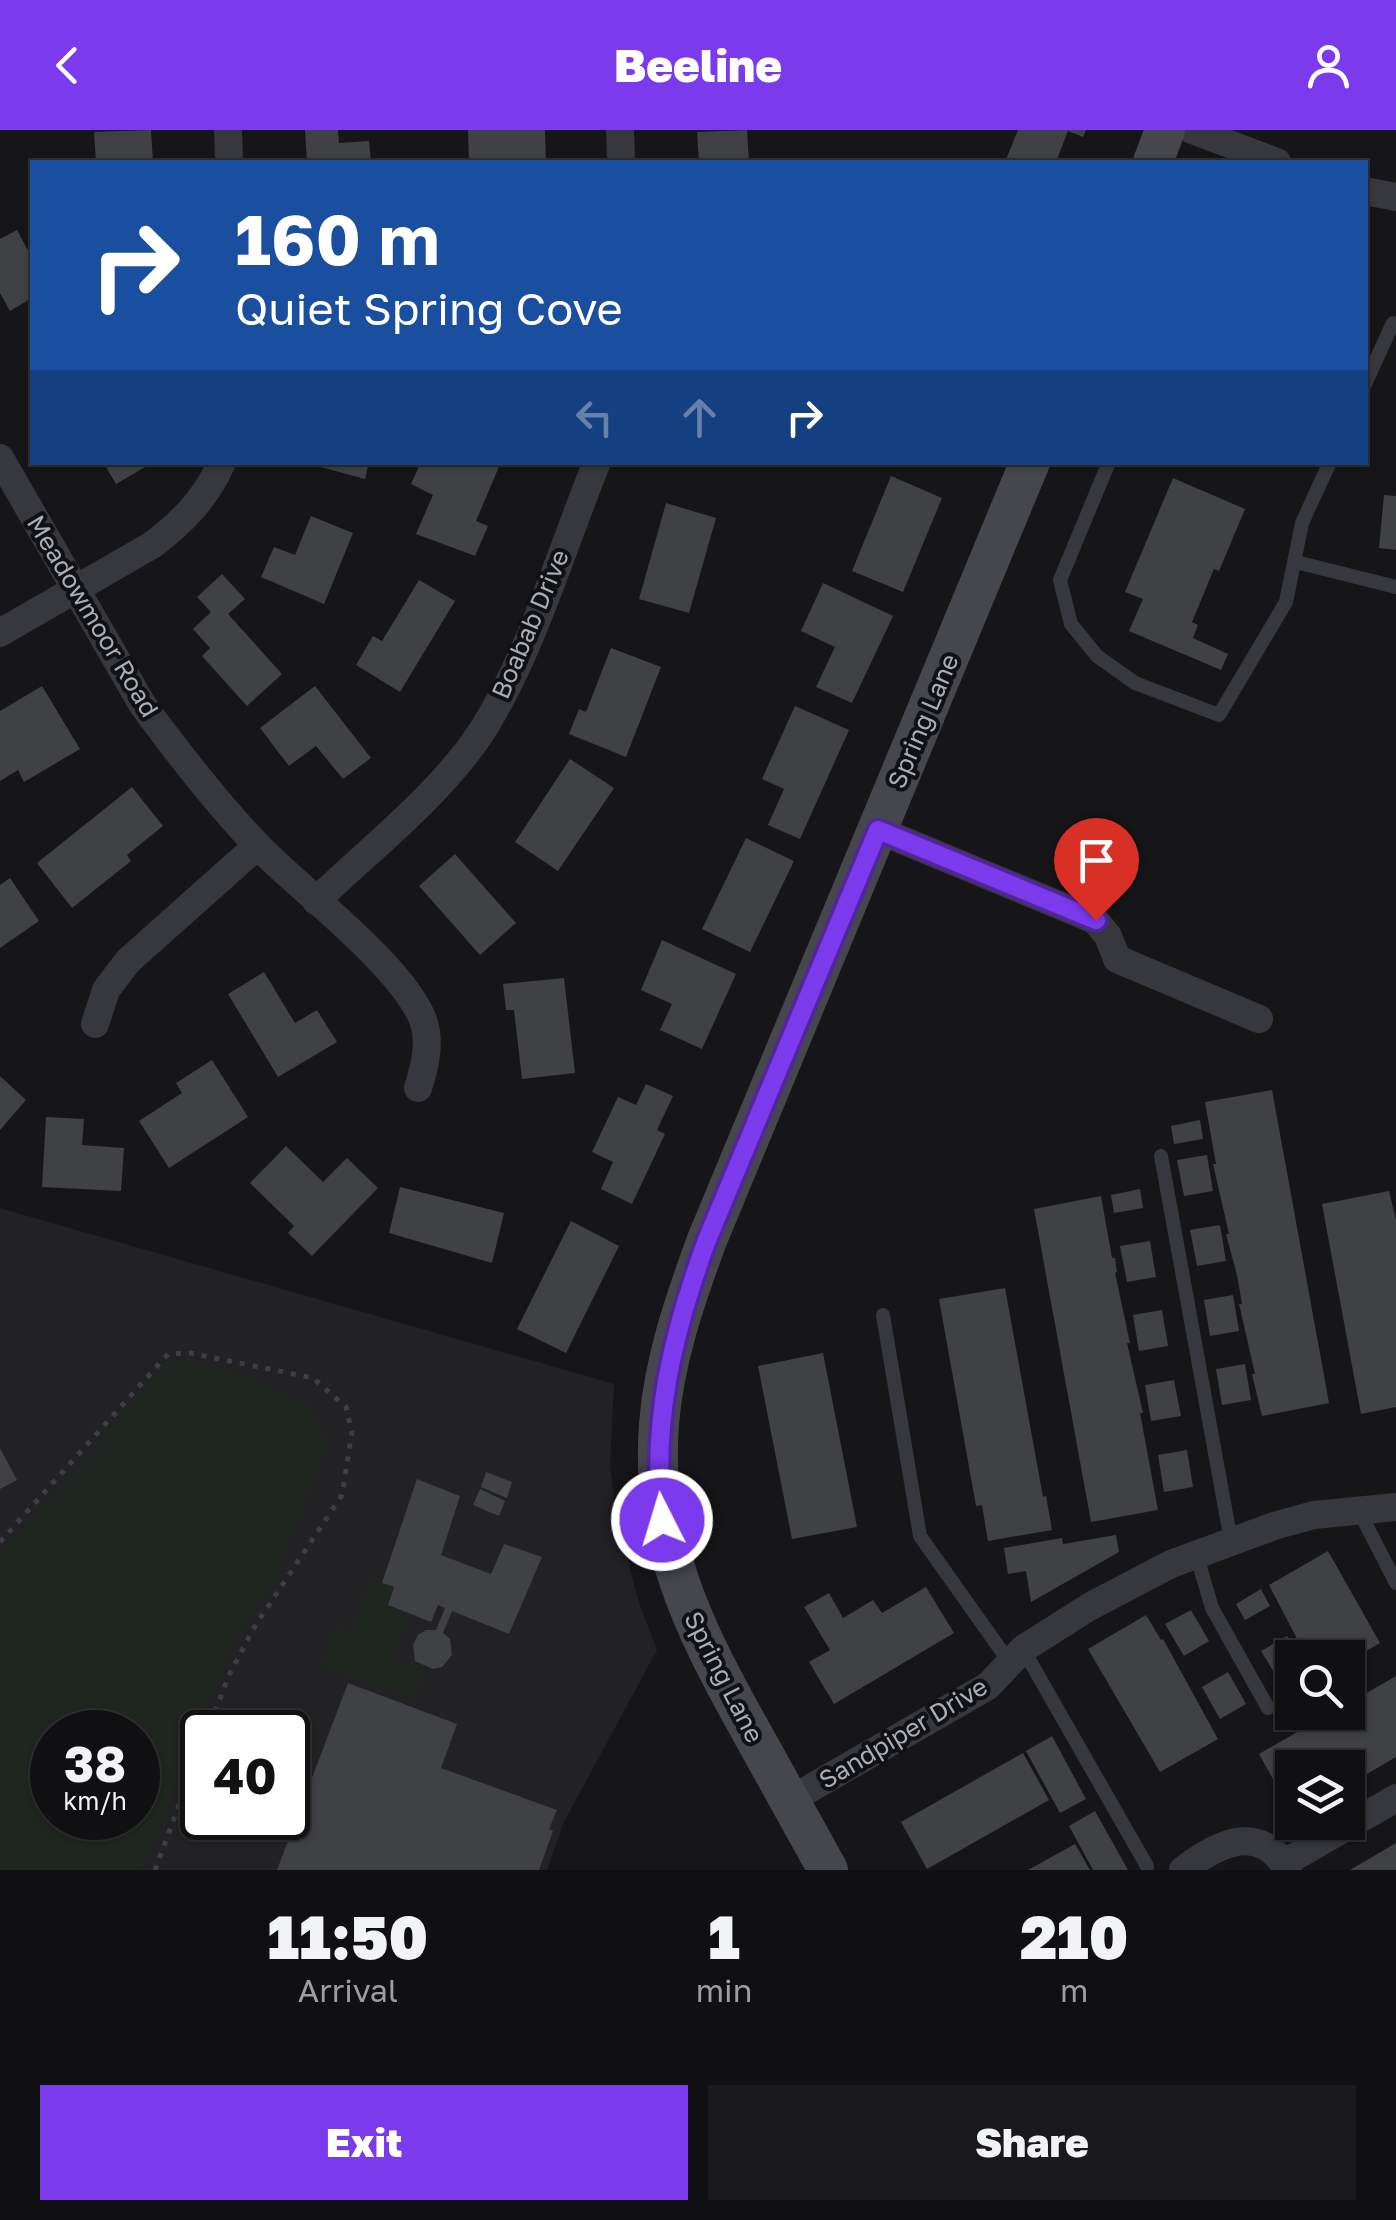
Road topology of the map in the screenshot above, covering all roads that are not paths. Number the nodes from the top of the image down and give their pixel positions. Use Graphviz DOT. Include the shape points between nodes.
graph roads {
  1 [pos="228,130"];
  2 [pos="620,130"];
  3 [pos="1165,130"];
  4 [pos="1192,130"];
  5 [pos="229,160"];
  6 [pos="621,160"];
  7 [pos="1154,160"];
  8 [pos="1272,160"];
  9 [pos="1368,192"];
  10 [pos="1396,197"];
  11 [pos="1392,322"];
  12 [pos="1368,377"];
  13 [pos="0,458"];
  14 [pos="220,465"];
  15 [pos="596,465"];
  16 [pos="1029,465"];
  17 [pos="1108,465"];
  18 [pos="1329,465"];
  19 [pos="1296,562"];
  20 [pos="1396,587"];
  21 [pos="76,590"];
  22 [pos="0,633"];
  23 [pos="878,830"];
  24 [pos="257,846"];
  25 [pos="316,901"];
  26 [pos="1259,1019"];
  27 [pos="94,1024"];
  28 [pos="418,1088"];
  29 [pos="1161,1156"];
  30 [pos="884,1315"];
  31 [pos="1396,1507"];
  32 [pos="1358,1509"];
  33 [pos="1231,1540"];
  34 [pos="1196,1553"];
  35 [pos="1396,1583"];
  36 [pos="1016,1656"];
  37 [pos="1268,1708"];
  38 [pos="1396,1798"];
  39 [pos="790,1800"];
  40 [pos="1148,1866"];
  41 [pos="1286,1867"];
  42 [pos="828,1870"];
  43 [pos="1183,1870"];
  1 -- 5 [label="street"];
  2 -- 6 [label="street"];
  3 -- 7 [label="street"];
  4 -- 8 [label="street"];
  9 -- 10 [label="street"];
  11 -- 12 [label="lane"];
  13 -- 21 [label="street, Meadowmoor Road"];
  14 -- 21 [label="street" via="197,506 172,530"];
  15 -- 25 [label="street, Boabab Drive" via="512,678 480,733 438,784"];
  16 -- 23 [label="street, Spring Lane"];
  17 -- 19 [label="lane" via="1060,580 1071,624 1084,644 1134,683 1218,715 1286,602"];
  18 -- 19 [label="lane" via="1302,523"];
  19 -- 20 [label="lane"];
  21 -- 22 [label="street"];
  21 -- 24 [label="street, Meadowmoor Road" via="142,704"];
  23 -- 26 [label="street" via="1096,920 1117,959"];
  23 -- 39 [label="street, Spring Lane" via="707,1240 670,1355 660,1420 659,1493 674,1573 706,1650"];
  24 -- 25 [label="street, Meadowmoor Road"];
  24 -- 27 [label="street" via="128,961 106,990"];
  25 -- 28 [label="street, Meadowmoor Road" via="404,989 424,1021 427,1058"];
  29 -- 33 [label="lane"];
  30 -- 36 [label="lane" via="920,1536"];
  31 -- 32 [label="street, Sandpiper Drive"];
  32 -- 33 [label="street, Sandpiper Drive"];
  32 -- 35 [label="lane"];
  33 -- 34 [label="street, Sandpiper Drive"];
  34 -- 36 [label="street, Sandpiper Drive" via="1088,1607"];
  34 -- 37 [label="lane" via="1212,1608"];
  36 -- 39 [label="street, Sandpiper Drive" via="988,1686"];
  36 -- 40 [label="lane"];
  38 -- 41 [label="street"];
  39 -- 42 [label="street, Spring Lane"];
  41 -- 43 [label="street" via="1267,1849 1234,1841"];
}
